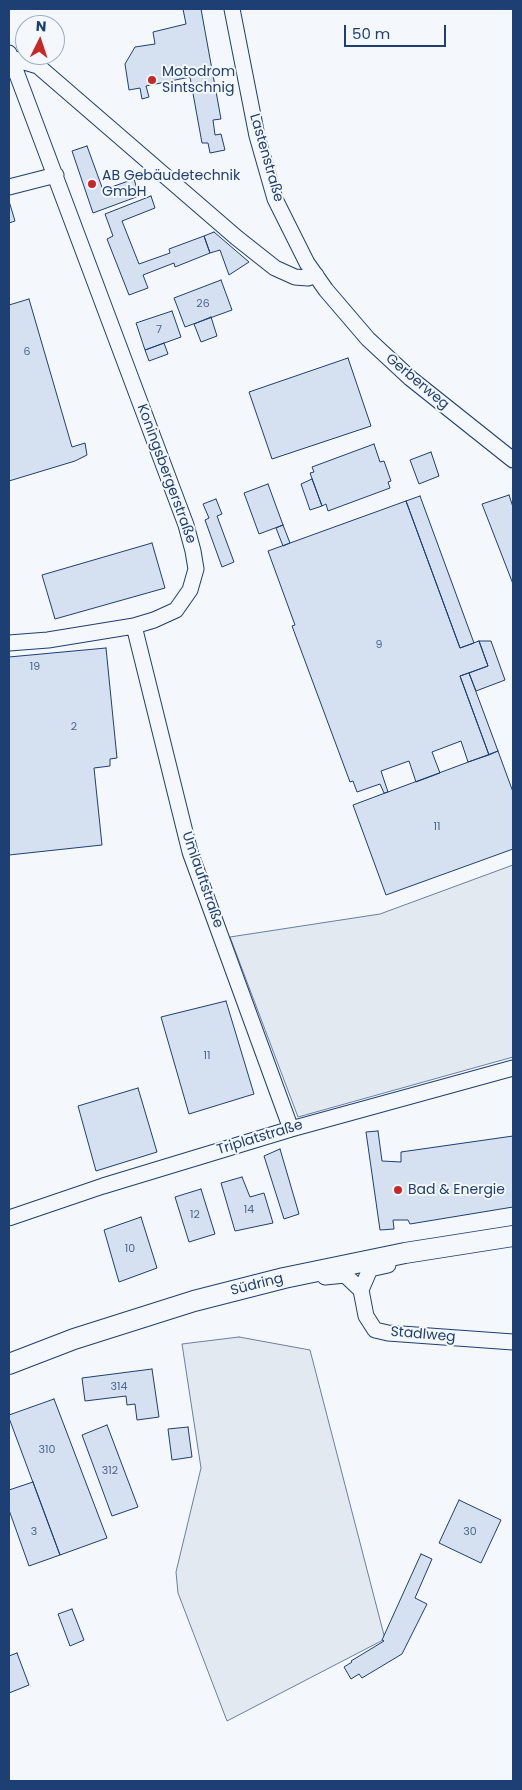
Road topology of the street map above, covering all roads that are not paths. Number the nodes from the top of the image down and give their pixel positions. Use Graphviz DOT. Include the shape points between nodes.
graph roads {
  1 [pos="232,9"];
  2 [pos="10,55"];
  3 [pos="56,175"];
  4 [pos="9,187"];
  5 [pos="316,276"];
  6 [pos="330,294"];
  7 [pos="513,460"];
  8 [pos="134,626"];
  9 [pos="9,643"];
  10 [pos="513,1068"];
  11 [pos="291,1129"];
  12 [pos="9,1218"];
  13 [pos="513,1236"];
  14 [pos="405,1253"];
  15 [pos="284,1278"];
  16 [pos="361,1290"];
  17 [pos="513,1342"];
  18 [pos="9,1364"];
  1 -- 5 [label="street, Lastenstraße" via="257,136 276,200"];
  2 -- 3 [label="street, Koningsbergerstraße"];
  2 -- 5 [label="street, Koningsbergerstraße" via="38,66 275,268 295,277"];
  3 -- 4 [label="street"];
  3 -- 8 [label="street, Koningsbergerstraße" via="193,551 196,570 190,590 176,610"];
  5 -- 6 [label="street, Lastenstraße"];
  6 -- 7 [label="street, Gerberweg" via="368,339 410,378"];
  8 -- 9 [label="street, Koningsbergerstraße"];
  8 -- 11 [label="street, Umlauftstraße" via="190,852"];
  10 -- 11 [label="street, Triplatstraße"];
  11 -- 12 [label="street, Triplatstraße"];
  13 -- 14 [label="main road, Südring"];
  14 -- 15 [label="main road, Südring"];
  14 -- 16 [label="street" via="393,1263 370,1269"];
  15 -- 16 [label="street" via="345,1275"];
  15 -- 18 [label="main road, Südring" via="194,1301 74,1339"];
  16 -- 17 [label="street, Stadlweg" via="366,1316 375,1330"];
}
